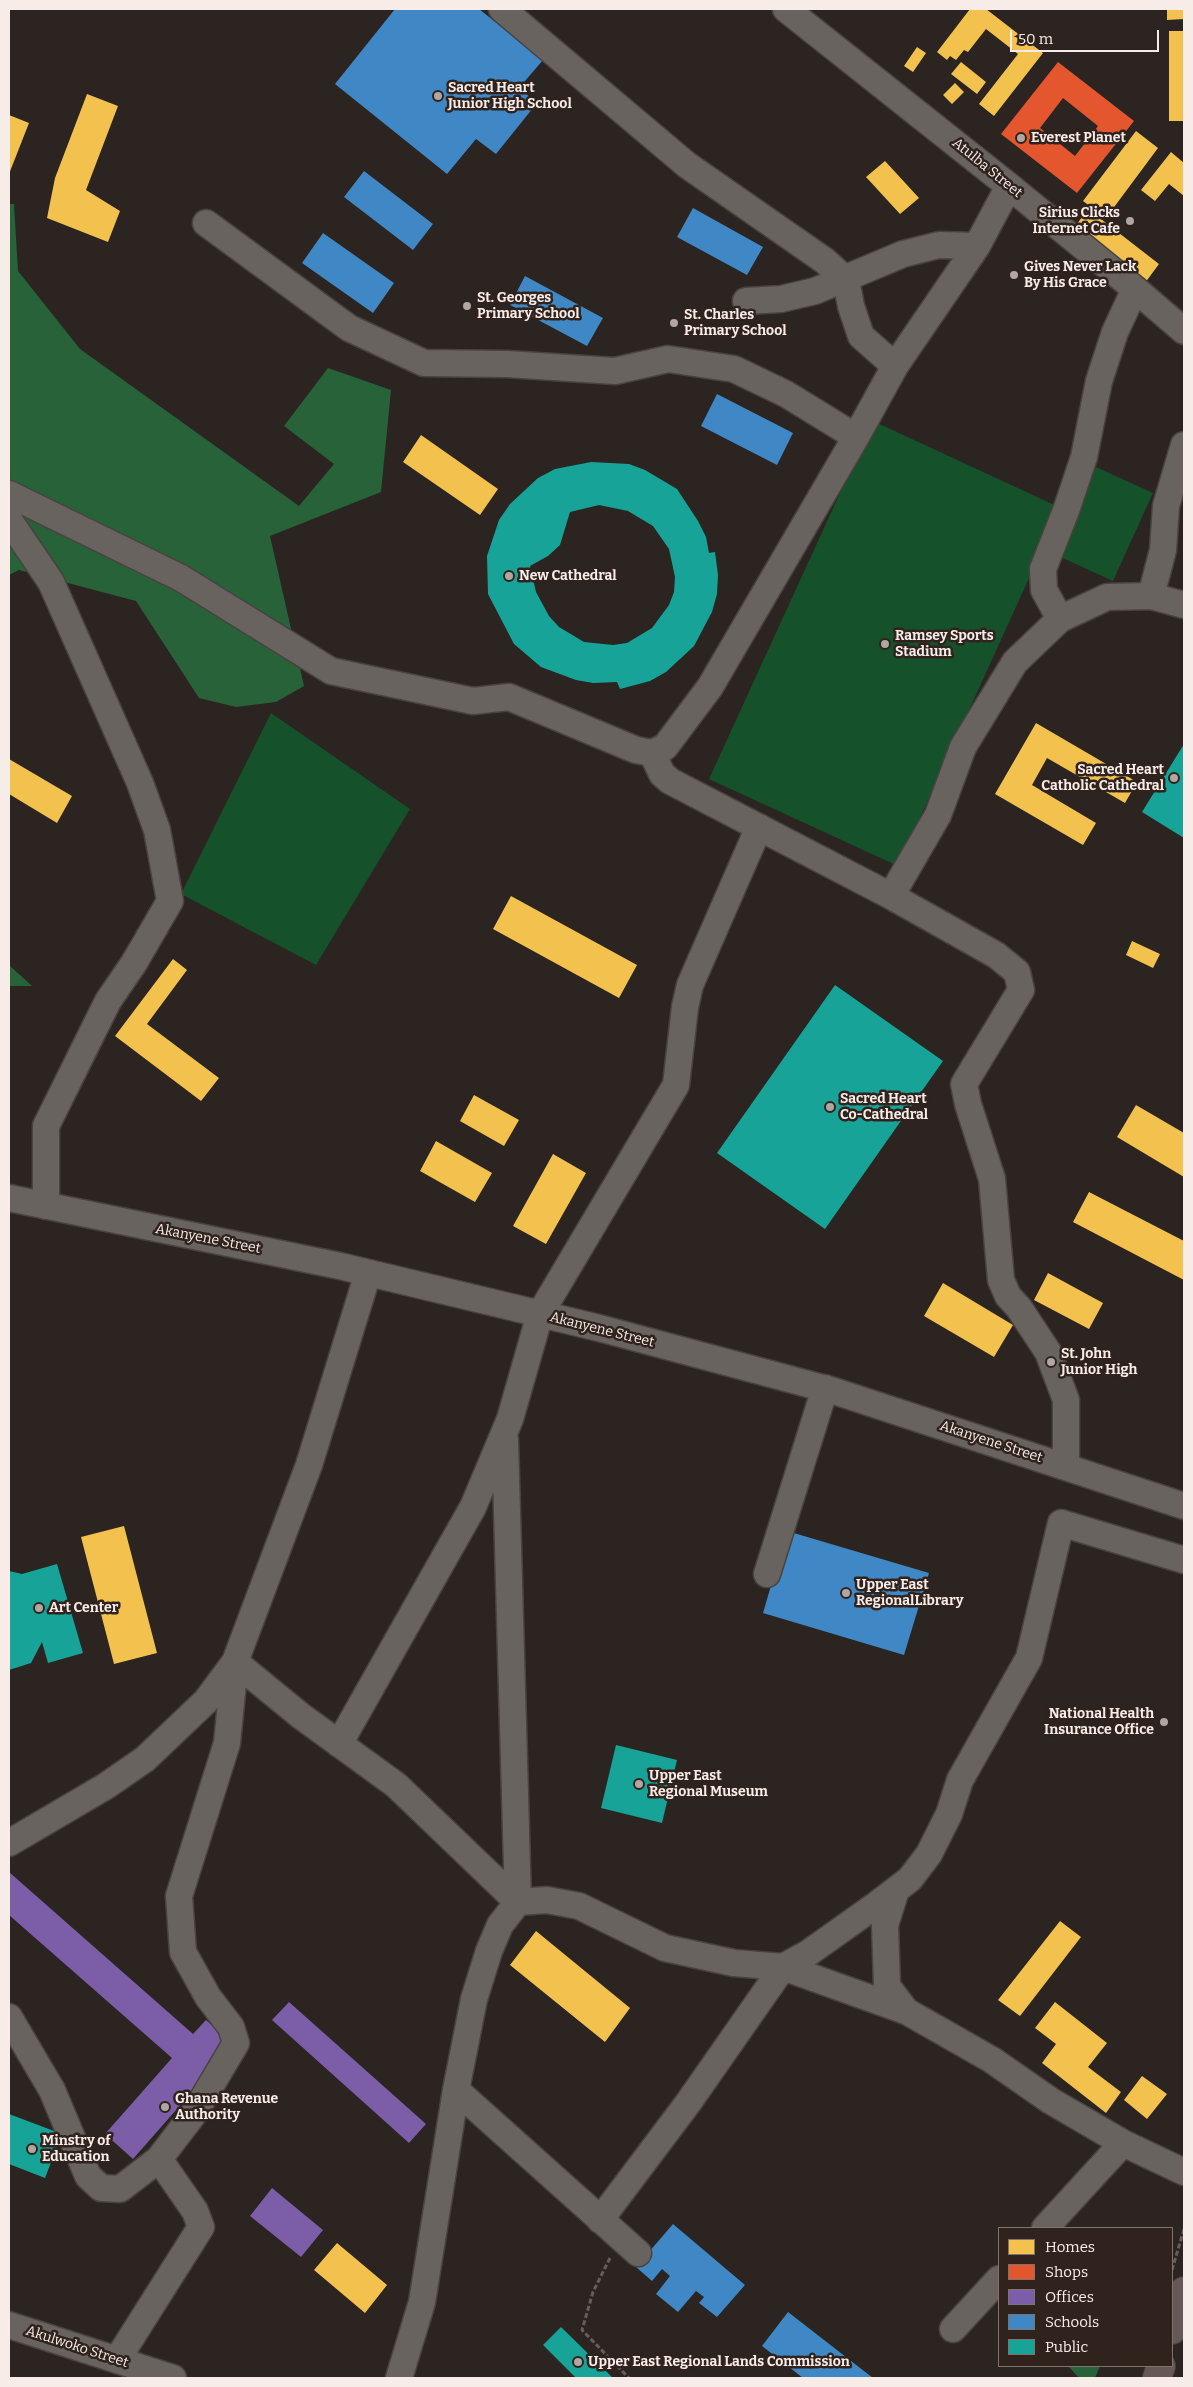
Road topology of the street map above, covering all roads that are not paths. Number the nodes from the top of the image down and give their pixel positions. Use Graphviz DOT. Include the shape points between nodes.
graph roads {
  1 [pos="502,9"];
  2 [pos="786,9"];
  3 [pos="1009,186"];
  4 [pos="206,223"];
  5 [pos="977,246"];
  6 [pos="846,280"];
  7 [pos="1136,289"];
  8 [pos="746,300"];
  9 [pos="1184,331"];
  10 [pos="895,366"];
  11 [pos="856,437"];
  12 [pos="1184,445"];
  13 [pos="9,494"];
  14 [pos="9,520"];
  15 [pos="1174,545"];
  16 [pos="1151,596"];
  17 [pos="1184,605"];
  18 [pos="1060,619"];
  19 [pos="652,753"];
  20 [pos="759,827"];
  21 [pos="890,896"];
  22 [pos="9,1198"];
  23 [pos="46,1206"];
  24 [pos="368,1273"];
  25 [pos="540,1314"];
  26 [pos="825,1388"];
  27 [pos="505,1431"];
  28 [pos="1066,1467"];
  29 [pos="1184,1506"];
  30 [pos="1184,1560"];
  31 [pos="767,1574"];
  32 [pos="235,1662"];
  33 [pos="339,1744"];
  34 [pos="9,1843"];
  35 [pos="896,1890"];
  36 [pos="518,1902"];
  37 [pos="782,1967"];
  38 [pos="906,2011"];
  39 [pos="9,2017"];
  40 [pos="456,2090"];
  41 [pos="1123,2144"];
  42 [pos="159,2159"];
  43 [pos="1184,2172"];
  44 [pos="600,2220"];
  45 [pos="1047,2227"];
  46 [pos="629,2246"];
  47 [pos="998,2280"];
  48 [pos="1184,2290"];
  49 [pos="9,2325"];
  50 [pos="1173,2327"];
  51 [pos="953,2329"];
  52 [pos="117,2360"];
  53 [pos="173,2378"];
  54 [pos="399,2378"];
  1 -- 6 [label="street" via="687,165"];
  2 -- 3 [label="street, Atulba Street"];
  3 -- 5 [label="street"];
  3 -- 7 [label="street, Atulba Street"];
  4 -- 11 [label="street" via="349,328 424,363 508,364 615,371 668,359 734,370 786,394"];
  5 -- 6 [label="street" via="940,245 903,254"];
  5 -- 10 [label="street"];
  6 -- 8 [label="street" via="781,299"];
  6 -- 10 [label="street" via="861,336"];
  7 -- 9 [label="street, Atulba Street"];
  7 -- 18 [label="street" via="1115,332 1099,381 1084,457 1043,569 1044,590"];
  10 -- 11 [label="street"];
  11 -- 19 [label="street" via="710,687 665,747"];
  12 -- 15 [label="street" via="1166,506"];
  13 -- 19 [label="street" via="181,578 331,671 473,701 509,697 636,750"];
  14 -- 23 [label="street" via="51,582 140,782 157,830 170,901 108,1000 46,1126"];
  15 -- 16 [label="street"];
  16 -- 17 [label="street"];
  16 -- 18 [label="street" via="1107,597"];
  18 -- 21 [label="street" via="1015,662 962,747 938,815"];
  19 -- 20 [label="street" via="662,774 670,781"];
  20 -- 21 [label="street"];
  20 -- 25 [label="street" via="690,985 676,1085"];
  21 -- 28 [label="street" via="996,955 1017,972 1020,990 964,1084 992,1179 1001,1280 1008,1296 1020,1308 1048,1352 1066,1400"];
  22 -- 23 [label="street, Akanyene Street"];
  23 -- 24 [label="street, Akanyene Street"];
  24 -- 25 [label="street, Akanyene Street"];
  24 -- 32 [label="street" via="309,1465"];
  25 -- 26 [label="street, Akanyene Street"];
  25 -- 27 [label="street"];
  26 -- 28 [label="street, Akanyene Street"];
  26 -- 31 [label="street"];
  27 -- 33 [label="street" via="473,1507"];
  27 -- 36 [label="street"];
  28 -- 29 [label="street, Akanyene Street"];
  30 -- 35 [label="street" via="1061,1523 1029,1658 960,1780 949,1814 929,1854 910,1879"];
  32 -- 33 [label="street"];
  32 -- 34 [label="street" via="206,1701 145,1759"];
  32 -- 42 [label="street" via="226,1743 179,1896 183,1952 208,1997 231,2027 236,2043 195,2112"];
  33 -- 36 [label="street" via="396,1785"];
  35 -- 37 [label="street" via="807,1954"];
  35 -- 38 [label="street" via="885,1925 887,1986"];
  36 -- 37 [label="street" via="547,1900 579,1906 666,1948 734,1963"];
  36 -- 40 [label="street" via="500,1925 489,1951 474,1999"];
  37 -- 38 [label="street"];
  37 -- 44 [label="street" via="688,2103"];
  38 -- 41 [label="street" via="992,2060 1052,2102"];
  39 -- 42 [label="street" via="52,2090 88,2176 101,2188 120,2189"];
  40 -- 44 [label="street"];
  40 -- 54 [label="street" via="422,2302"];
  41 -- 43 [label="street"];
  41 -- 45 [label="street"];
  42 -- 52 [label="street" via="196,2211 201,2227"];
  44 -- 46 [label="street"];
  47 -- 51 [label="street"];
  48 -- 50 [label="highway"];
  49 -- 52 [label="street, Akulwoko Street"];
  52 -- 53 [label="street, Akulwoko Street"];
}
